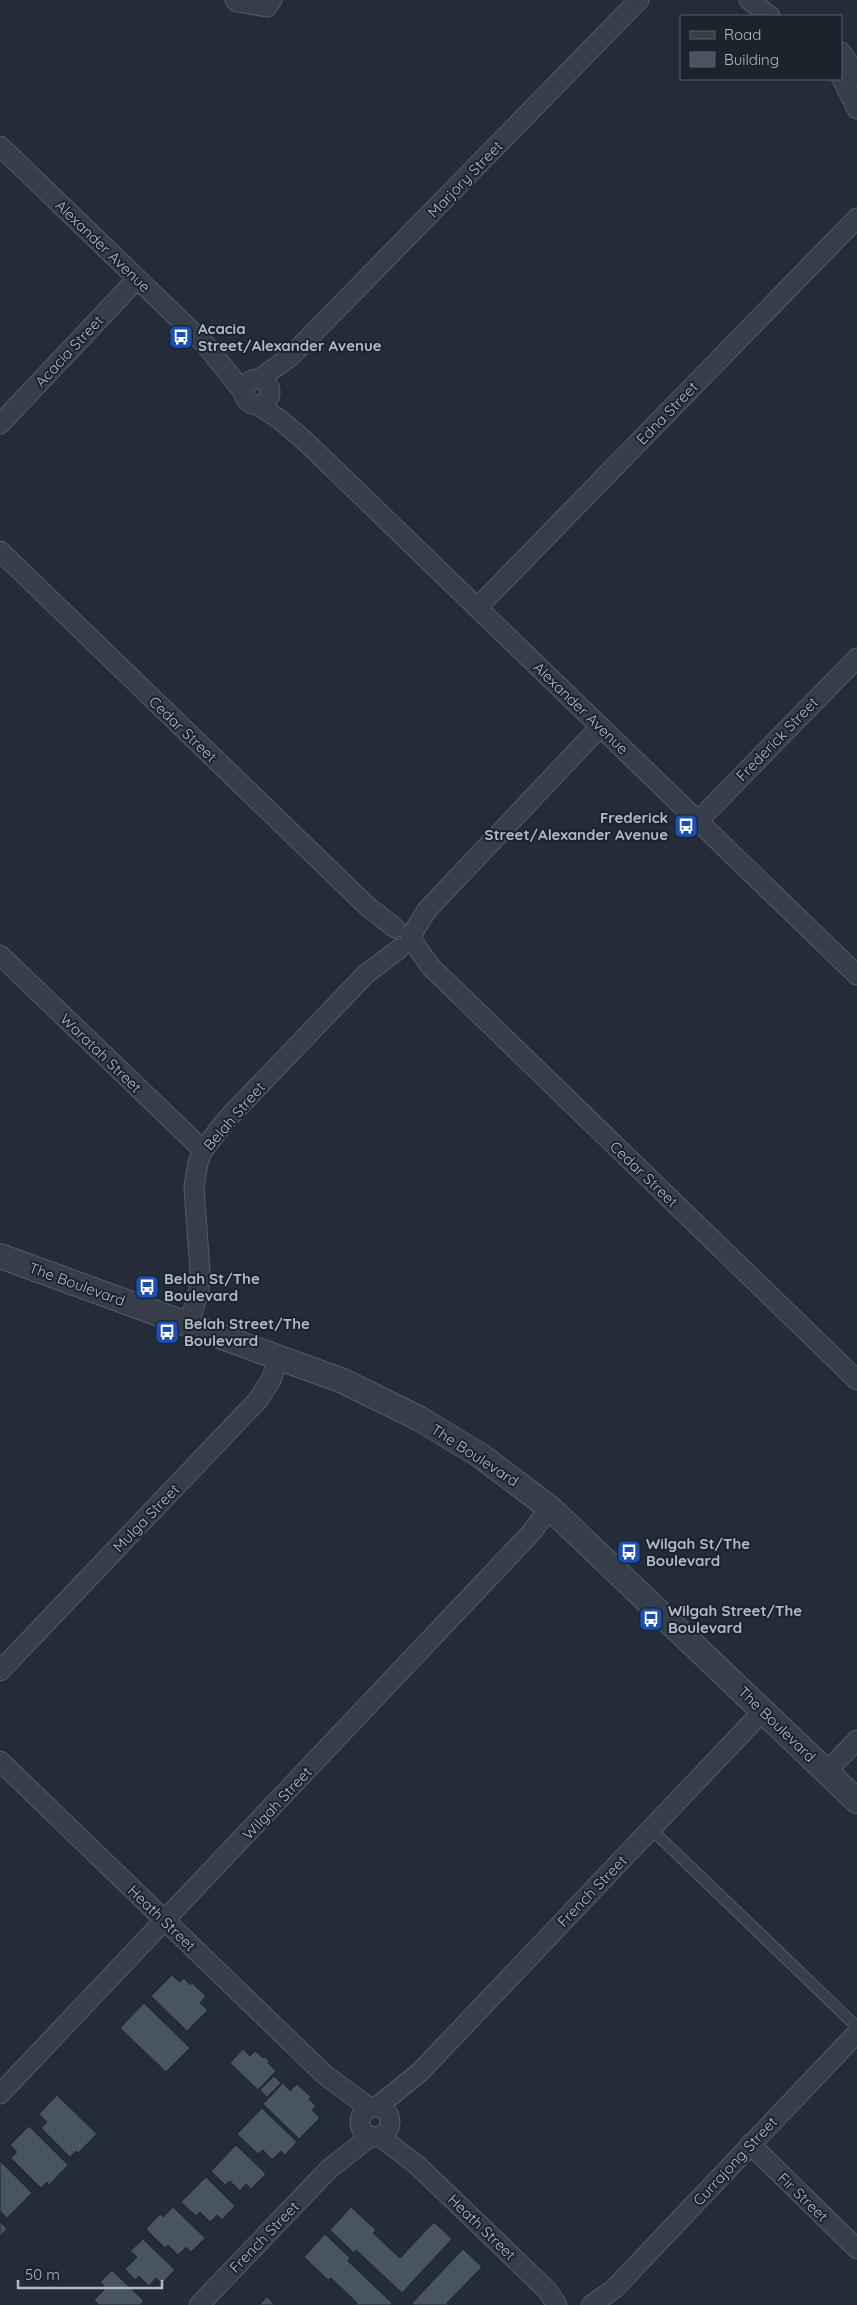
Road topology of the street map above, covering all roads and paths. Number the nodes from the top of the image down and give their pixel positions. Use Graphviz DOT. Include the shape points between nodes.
graph roads {
  1 [pos="235,0"];
  2 [pos="272,0"];
  3 [pos="639,0"];
  4 [pos="748,0"];
  5 [pos="761,15"];
  6 [pos="769,15"];
  7 [pos="857,45"];
  8 [pos="842,51"];
  9 [pos="842,53"];
  10 [pos="850,72"];
  11 [pos="857,109"];
  12 [pos="0,146"];
  13 [pos="857,218"];
  14 [pos="137,279"];
  15 [pos="259,389"];
  16 [pos="0,424"];
  17 [pos="0,551"];
  18 [pos="477,608"];
  19 [pos="857,658"];
  20 [pos="600,727"];
  21 [pos="698,821"];
  22 [pos="400,938"];
  23 [pos="0,955"];
  24 [pos="857,975"];
  25 [pos="202,1150"];
  26 [pos="0,1256"];
  27 [pos="188,1324"];
  28 [pos="279,1356"];
  29 [pos="857,1380"];
  30 [pos="550,1508"];
  31 [pos="0,1671"];
  32 [pos="763,1711"];
  33 [pos="857,1740"];
  34 [pos="0,1761"];
  35 [pos="826,1772"];
  36 [pos="857,1801"];
  37 [pos="651,1829"];
  38 [pos="165,1921"];
  39 [pos="857,2027"];
  40 [pos="857,2033"];
  41 [pos="0,2094"];
  42 [pos="374,2122"];
  43 [pos="750,2144"];
  44 [pos="857,2249"];
  45 [pos="552,2297"];
  46 [pos="610,2297"];
  47 [pos="199,2305"];
  48 [pos="571,2305"];
  49 [pos="591,2305"];
  1 -- 2 [label="street" via="267,7"];
  3 -- 15 [label="street, Marjory Street"];
  4 -- 5 [label="street"];
  4 -- 6 [label="street"];
  7 -- 8 [label="street"];
  9 -- 10 [label="street"];
  10 -- 11 [label="street"];
  12 -- 14 [label="street, Alexander Avenue"];
  13 -- 18 [label="street, Edna Street"];
  14 -- 15 [label="street, Alexander Avenue" via="206,345"];
  14 -- 16 [label="street, Acacia Street"];
  15 -- 18 [label="street, Alexander Avenue" via="289,415 305,441"];
  17 -- 22 [label="street, Cedar Street"];
  18 -- 20 [label="street, Alexander Avenue"];
  19 -- 21 [label="street, Frederick Street"];
  20 -- 21 [label="street, Alexander Avenue"];
  20 -- 22 [label="street, Belah Street"];
  21 -- 24 [label="street, Alexander Avenue"];
  22 -- 25 [label="street, Belah Street" via="226,1120"];
  22 -- 29 [label="street, Cedar Street"];
  23 -- 25 [label="street, Waratah Street"];
  25 -- 27 [label="street, Belah Street" via="194,1188 199,1290"];
  26 -- 27 [label="street, The Boulevard"];
  27 -- 28 [label="street, The Boulevard"];
  28 -- 30 [label="street, The Boulevard" via="343,1381 420,1419 481,1456"];
  28 -- 31 [label="street, Mulga Street" via="271,1380 258,1400"];
  30 -- 32 [label="street, The Boulevard"];
  30 -- 38 [label="street, Wilgah Street" via="530,1534"];
  32 -- 35 [label="street, The Boulevard"];
  32 -- 37 [label="street, French Street"];
  33 -- 35 [label="street"];
  34 -- 38 [label="street, Heath Street"];
  35 -- 36 [label="street, The Boulevard"];
  37 -- 39 [label="lane"];
  37 -- 42 [label="street, French Street"];
  38 -- 41 [label="street, Wilgah Street"];
  38 -- 42 [label="street, Heath Street"];
  40 -- 43 [label="street, Currajong Street"];
  42 -- 45 [label="street, Heath Street"];
  42 -- 47 [label="street, French Street"];
  43 -- 44 [label="street, Fir Street"];
  43 -- 46 [label="street, Currajong Street"];
  45 -- 48 [label="street, Heath Street"];
  46 -- 49 [label="street, Currajong Street"];
}
